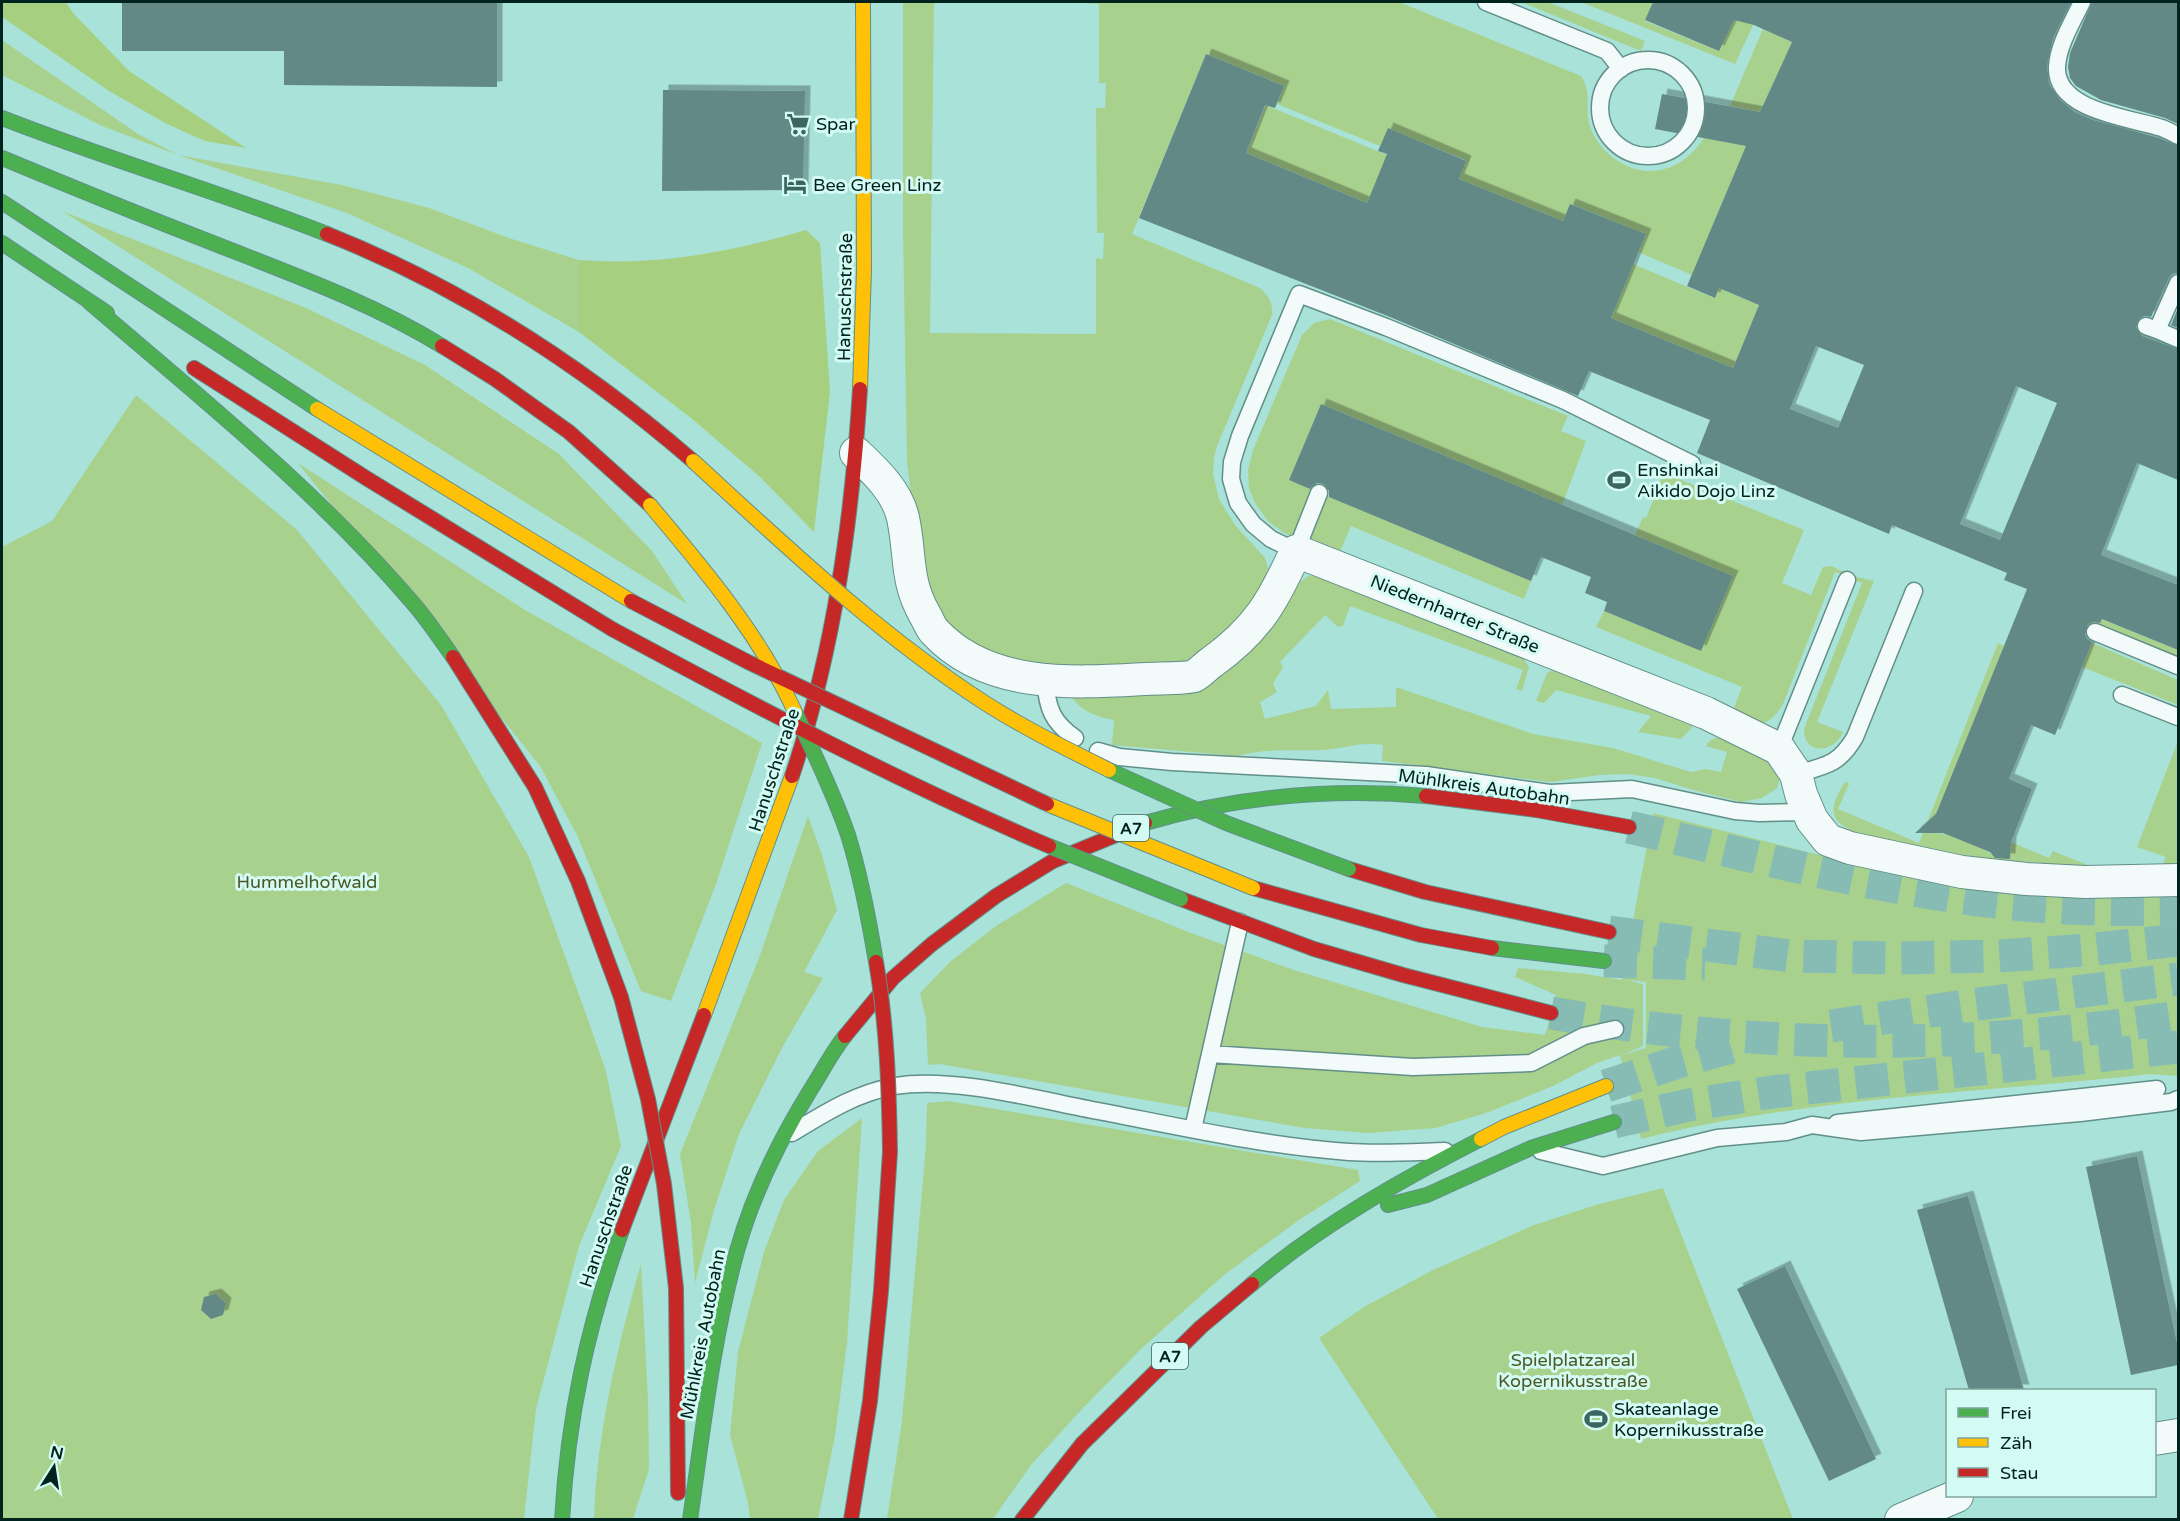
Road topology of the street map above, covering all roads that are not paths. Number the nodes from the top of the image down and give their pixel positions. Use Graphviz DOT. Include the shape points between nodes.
graph roads {
  1 [pos="863,2"];
  2 [pos="1486,2"];
  3 [pos="2082,2"];
  4 [pos="1621,69"];
  5 [pos="2,118"];
  6 [pos="2178,136"];
  7 [pos="2,158"];
  8 [pos="2,202"];
  9 [pos="2,243"];
  10 [pos="2178,283"];
  11 [pos="89,302"];
  12 [pos="2178,339"];
  13 [pos="856,453"];
  14 [pos="1692,464"];
  15 [pos="1319,493"];
  16 [pos="1296,551"];
  17 [pos="1847,580"];
  18 [pos="1914,591"];
  19 [pos="2095,632"];
  20 [pos="2178,666"];
  21 [pos="1045,679"];
  22 [pos="2122,695"];
  23 [pos="2178,717"];
  24 [pos="1787,761"];
  25 [pos="1809,812"];
  26 [pos="1629,827"];
  27 [pos="2178,880"];
  28 [pos="1240,921"];
  29 [pos="1609,932"];
  30 [pos="1604,961"];
  31 [pos="1551,1013"];
  32 [pos="1615,1029"];
  33 [pos="1210,1054"];
  34 [pos="1606,1086"];
  35 [pos="2157,1089"];
  36 [pos="2178,1100"];
  37 [pos="1614,1122"];
  38 [pos="1812,1125"];
  39 [pos="1193,1129"];
  40 [pos="781,1139"];
  41 [pos="1531,1148"];
  42 [pos="1459,1150"];
  43 [pos="1343,1217"];
  44 [pos="2178,1435"];
  45 [pos="2156,1439"];
  46 [pos="1955,1497"];
  47 [pos="562,1520"];
  48 [pos="679,1520"];
  49 [pos="690,1520"];
  50 [pos="851,1520"];
  51 [pos="1022,1520"];
  52 [pos="1900,1520"];
  1 -- 13 [label="main road, Hanuschstraße" via="864,323"];
  2 -- 4 [label="lane" via="1607,51"];
  3 -- 6 [label="lane" via="2059,60 2058,81 2065,91 2076,100 2120,118"];
  4 -- 4 [label="lane" via="1602,94 1602,123 1610,138 1639,156 1668,152 1680,145 1692,128 1696,106 1686,78 1659,62 1635,62"];
  5 -- 29 [label="main road, bridge" via="295,223 400,266 474,302 598,382 645,419 844,597 979,699 1059,745 1146,789 1349,869 1437,895"];
  7 -- 50 [label="main road, bridge" via="318,284 411,327 495,379 570,432 650,505 706,571 754,639 788,696 848,836 868,916 884,1007 890,1152 870,1401"];
  8 -- 30 [label="main road, bridge" via="317,409 631,601 748,662 1038,800 1253,888 1421,935 1517,952"];
  9 -- 11 [label="main road"];
  10 -- 12 [label="lane" via="2152,328"];
  11 -- 28 [label="main road, bridge" via="612,629 752,705 1042,844"];
  11 -- 48 [label="main road, bridge" via="288,473 362,546 414,604 466,675 535,787 578,881 621,997 650,1110 664,1184 676,1288"];
  13 -- 21 [label="street" via="894,495 903,517 915,598 934,630 963,655 996,671"];
  13 -- 47 [label="main road, Hanuschstraße" via="834,617 812,713 768,846 634,1198 596,1309 573,1407"];
  14 -- 16 [label="lane" via="1574,405 1299,294 1240,436 1231,479 1238,503 1253,524 1271,539"];
  15 -- 16 [label="lane"];
  16 -- 21 [label="street" via="1263,615 1245,635 1193,676 1097,682"];
  16 -- 24 [label="street, Niedernharter Straße" via="1706,713"];
  17 -- 24 [label="lane"];
  18 -- 24 [label="lane" via="1848,750 1830,765"];
  19 -- 20 [label="lane"];
  21 -- 25 [label="lane" via="1050,711 1058,725 1097,751 1119,757 1426,775 1550,793 1632,789 1735,811"];
  22 -- 23 [label="lane"];
  24 -- 25 [label="street"];
  25 -- 27 [label="street" via="1828,840 1962,872 2085,882"];
  26 -- 40 [label="main road, Mühlkreis Autobahn / A7" via="1456,798 1383,792 1320,792 1245,800 1146,822 1053,861 932,944 893,978 842,1039"];
  28 -- 31 [label="main road" via="1314,949"];
  28 -- 33 [label="lane"];
  32 -- 33 [label="lane" via="1584,1036 1531,1063 1413,1067"];
  33 -- 39 [label="lane"];
  34 -- 42 [label="main road, A7" via="1504,1127"];
  35 -- 38 [label="lane"];
  36 -- 38 [label="lane" via="1916,1129 1861,1132"];
  37 -- 41 [label="main road"];
  38 -- 41 [label="lane" via="1785,1132 1717,1138 1603,1166"];
  39 -- 40 [label="lane" via="981,1089 915,1084 878,1090 848,1101"];
  39 -- 42 [label="lane" via="1352,1152"];
  40 -- 49 [label="main road, Mühlkreis Autobahn / A7" via="750,1210 730,1280"];
  41 -- 43 [label="main road" via="1427,1195"];
  42 -- 43 [label="main road, A7"];
  43 -- 51 [label="main road, A7" via="1269,1269 1201,1327 1082,1444"];
  44 -- 45 [label="street"];
  46 -- 52 [label="street"];
}
